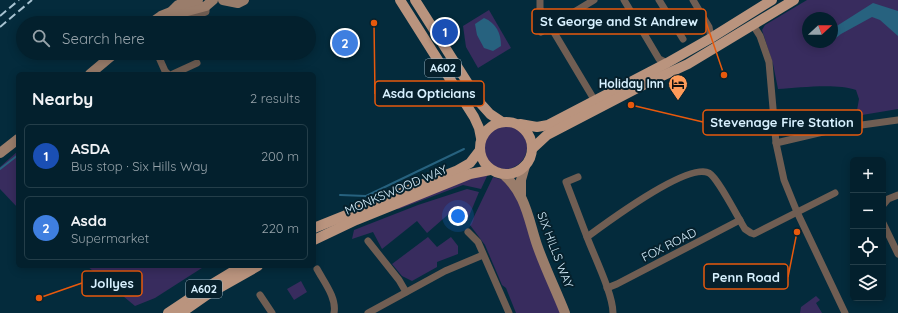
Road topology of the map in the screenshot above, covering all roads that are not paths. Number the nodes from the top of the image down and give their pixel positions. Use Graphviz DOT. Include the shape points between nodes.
graph roads {
  1 [pos="223,0"];
  2 [pos="244,0"];
  3 [pos="400,0"];
  4 [pos="416,0"];
  5 [pos="540,0"];
  6 [pos="594,0"];
  7 [pos="624,0"];
  8 [pos="659,0"];
  9 [pos="693,0"];
  10 [pos="772,0"];
  11 [pos="794,0"];
  12 [pos="206,2"];
  13 [pos="161,16"];
  14 [pos="195,16"];
  15 [pos="753,25"];
  16 [pos="550,26"];
  17 [pos="541,32"];
  18 [pos="711,38"];
  19 [pos="683,40"];
  20 [pos="107,60"];
  21 [pos="160,60"];
  22 [pos="197,63"];
  23 [pos="667,63"];
  24 [pos="93,72"];
  25 [pos="166,72"];
  26 [pos="177,72"];
  27 [pos="595,101"];
  28 [pos="898,120"];
  29 [pos="502,122"];
  30 [pos="520,124"];
  31 [pos="481,138"];
  32 [pos="16,139"];
  33 [pos="776,143"];
  34 [pos="533,148"];
  35 [pos="480,150"];
  36 [pos="0,154"];
  37 [pos="525,166"];
  38 [pos="490,170"];
  39 [pos="503,174"];
  40 [pos="578,177"];
  41 [pos="836,193"];
  42 [pos="898,195"];
  43 [pos="521,196"];
  44 [pos="886,201"];
  45 [pos="797,212"];
  46 [pos="740,220"];
  47 [pos="316,227"];
  48 [pos="886,229"];
  49 [pos="468,232"];
  50 [pos="587,237"];
  51 [pos="316,239"];
  52 [pos="368,241"];
  53 [pos="898,254"];
  54 [pos="483,255"];
  55 [pos="239,268"];
  56 [pos="254,268"];
  57 [pos="317,269"];
  58 [pos="607,288"];
  59 [pos="406,292"];
  60 [pos="260,295"];
  61 [pos="168,313"];
  62 [pos="181,313"];
  63 [pos="272,313"];
  64 [pos="334,313"];
  65 [pos="368,313"];
  66 [pos="508,313"];
  67 [pos="565,313"];
  68 [pos="613,313"];
  69 [pos="845,313"];
  1 -- 2 [label="street" via="238,3"];
  3 -- 31 [label="main road, A602" via="474,117"];
  4 -- 29 [label="main road, A602" via="481,104"];
  5 -- 16 [label="street" via="540,9"];
  6 -- 16 [label="street"];
  7 -- 23 [label="street" via="659,59"];
  8 -- 19 [label="street"];
  9 -- 18 [label="street" via="709,27"];
  10 -- 18 [label="main road"];
  11 -- 15 [label="main road"];
  12 -- 13 [label="street"];
  12 -- 14 [label="street" via="206,12"];
  15 -- 33 [label="street" via="760,36 769,62"];
  15 -- 34 [label="main road" via="688,64 547,135"];
  16 -- 17 [label="street"];
  16 -- 27 [label="street"];
  18 -- 23 [label="main road"];
  20 -- 24 [label="street"];
  21 -- 25 [label="street"];
  22 -- 26 [label="street"];
  23 -- 27 [label="main road"];
  27 -- 30 [label="main road" via="548,125 537,127"];
  28 -- 33 [label="street" via="840,128"];
  29 -- 30 [label="main road"];
  29 -- 31 [label="main road" via="496,123"];
  30 -- 34 [label="main road" via="528,134"];
  31 -- 35 [label="main road, A602"];
  32 -- 36 [label="street"];
  33 -- 45 [label="street" via="784,180"];
  34 -- 37 [label="main road"];
  35 -- 38 [label="main road, A602"];
  35 -- 47 [label="main road, MONKSWOOD WAY" via="470,163 456,171"];
  37 -- 39 [label="main road" via="512,174"];
  37 -- 43 [label="street, SIX HILLS WAY" via="521,180"];
  38 -- 39 [label="main road"];
  38 -- 51 [label="main road, MONKSWOOD WAY" via="470,174"];
  39 -- 43 [label="street, SIX HILLS WAY"];
  40 -- 50 [label="street" via="566,182"];
  41 -- 45 [label="street"];
  42 -- 44 [label="street"];
  43 -- 67 [label="street, SIX HILLS WAY" via="537,245"];
  45 -- 46 [label="street" via="754,234 748,232"];
  45 -- 69 [label="street"];
  46 -- 50 [label="street" via="716,180 710,174 700,171 658,189"];
  46 -- 58 [label="street, FOX ROAD"];
  48 -- 53 [label="street"];
  49 -- 54 [label="street" via="478,242"];
  50 -- 58 [label="street"];
  52 -- 59 [label="street"];
  54 -- 59 [label="street" via="445,271"];
  54 -- 66 [label="street"];
  55 -- 61 [label="main road, A602"];
  56 -- 62 [label="main road, A602"];
  57 -- 64 [label="street" via="334,303"];
  58 -- 68 [label="street"];
  59 -- 65 [label="street"];
  60 -- 63 [label="street"];
}
